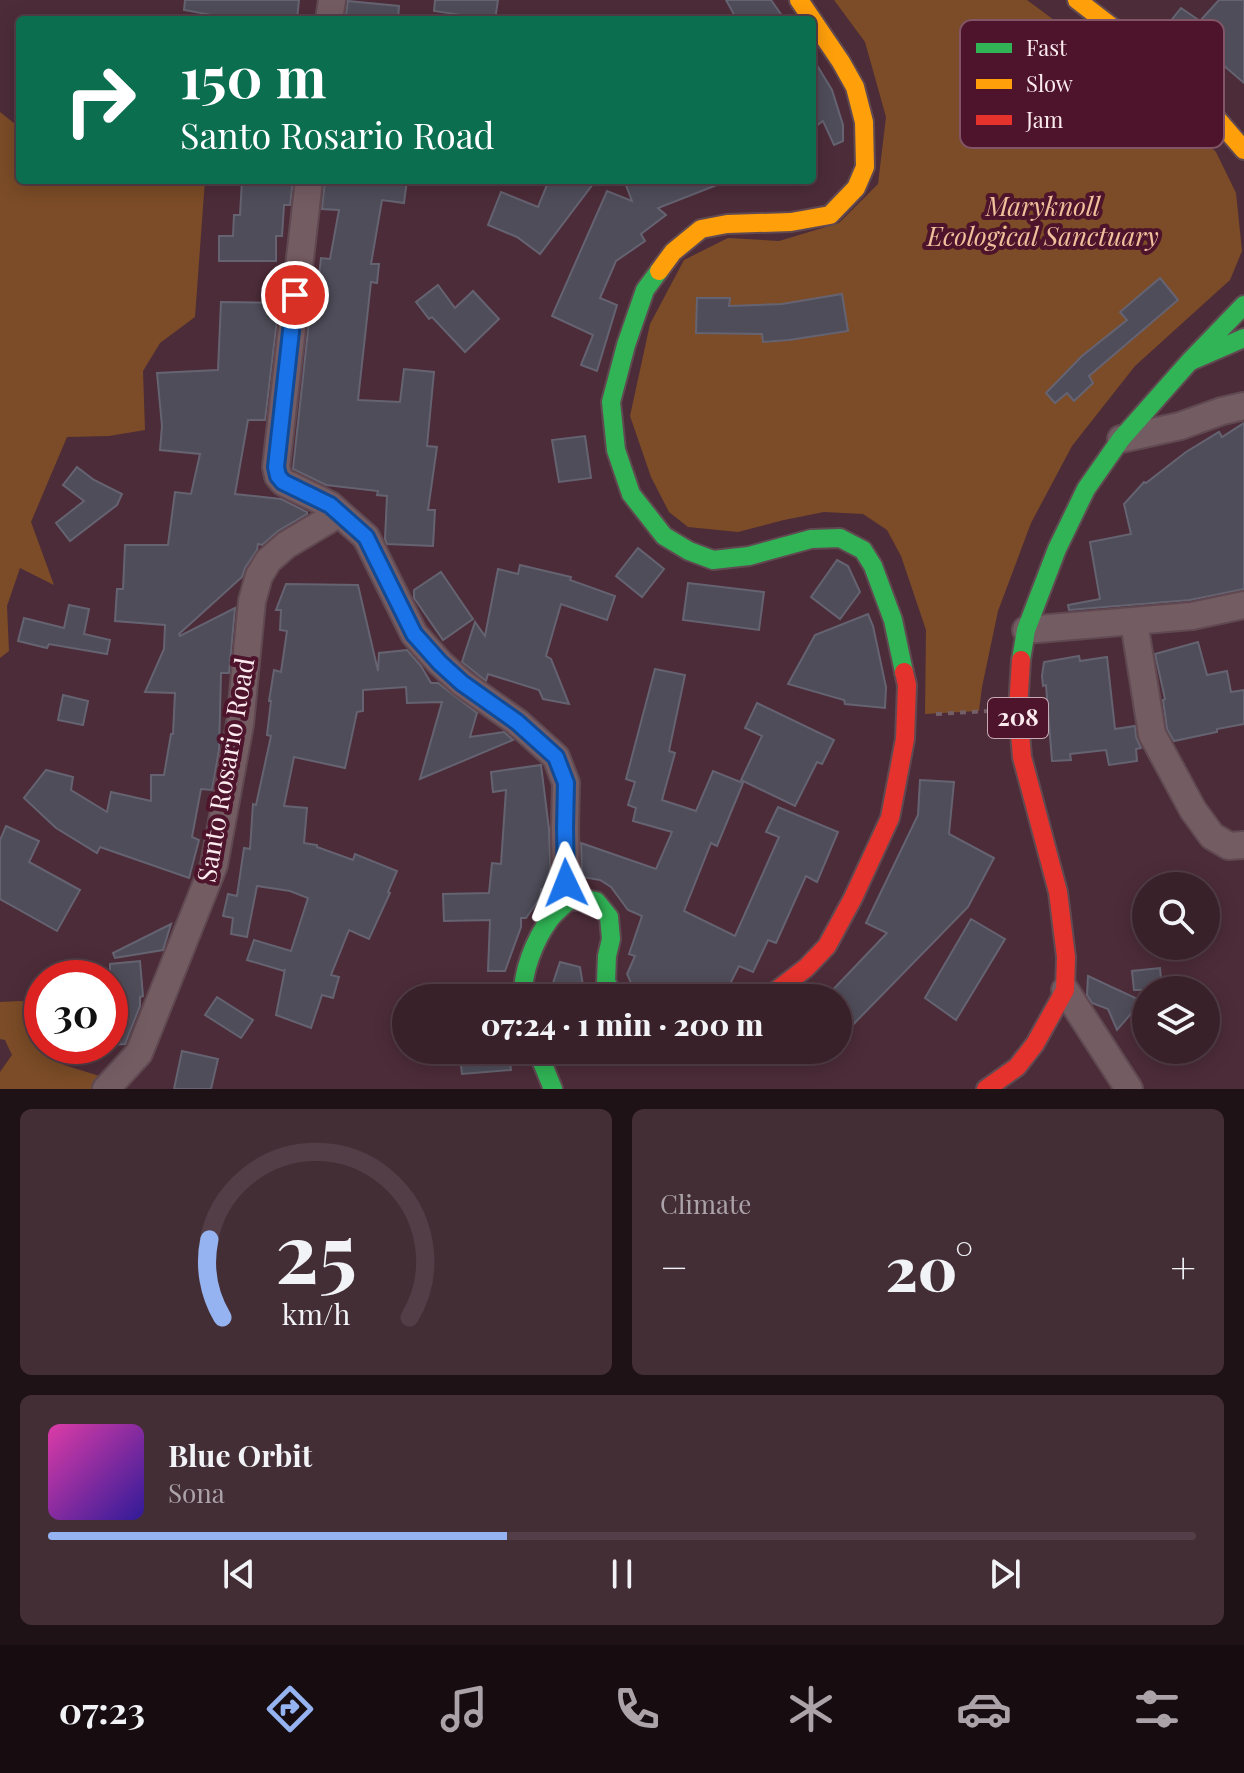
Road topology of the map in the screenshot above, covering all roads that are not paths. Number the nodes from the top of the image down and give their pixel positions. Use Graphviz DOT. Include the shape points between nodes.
graph roads {
  1 [pos="1077,0"];
  2 [pos="1103,20"];
  3 [pos="816,25"];
  4 [pos="1224,127"];
  5 [pos="1244,150"];
  6 [pos="309,184"];
  7 [pos="1244,305"];
  8 [pos="1244,338"];
  9 [pos="1190,361"];
  10 [pos="1244,406"];
  11 [pos="1121,439"];
  12 [pos="338,514"];
  13 [pos="1244,605"];
  14 [pos="1134,622"];
  15 [pos="1026,630"];
  16 [pos="1244,845"];
  17 [pos="573,897"];
  18 [pos="523,984"];
  19 [pos="607,984"];
  20 [pos="785,984"];
  21 [pos="1065,990"];
  22 [pos="543,1064"];
  23 [pos="106,1089"];
  24 [pos="553,1089"];
  25 [pos="986,1089"];
  26 [pos="1129,1089"];
  1 -- 2 [label="street"];
  3 -- 20 [label="street" via="855,87 864,122 865,155 856,188 830,215 701,229 673,252 645,290 611,402 616,450 631,494 664,536 713,560 840,538 863,550 893,620 907,685 905,739 890,818 827,946"];
  4 -- 5 [label="street"];
  6 -- 12 [label="street" via="276,467 283,482"];
  7 -- 9 [label="street, 208"];
  8 -- 9 [label="street"];
  9 -- 11 [label="street, 208"];
  10 -- 11 [label="street"];
  11 -- 15 [label="street, 208" via="1086,489"];
  12 -- 17 [label="street" via="366,537 414,634 440,663 556,757 566,783 566,883"];
  12 -- 23 [label="street, Santo Rosario Road" via="286,545 259,576 214,865 139,1053"];
  13 -- 14 [label="street"];
  14 -- 15 [label="street"];
  14 -- 16 [label="street" via="1152,734 1212,836 1229,846"];
  15 -- 21 [label="street, 208" via="1019,669 1022,757 1058,892"];
  17 -- 18 [label="street" via="549,920"];
  17 -- 19 [label="street" via="596,901 609,917"];
  21 -- 25 [label="street, 208" via="1026,1056"];
  21 -- 26 [label="street"];
  22 -- 24 [label="street"];
}
